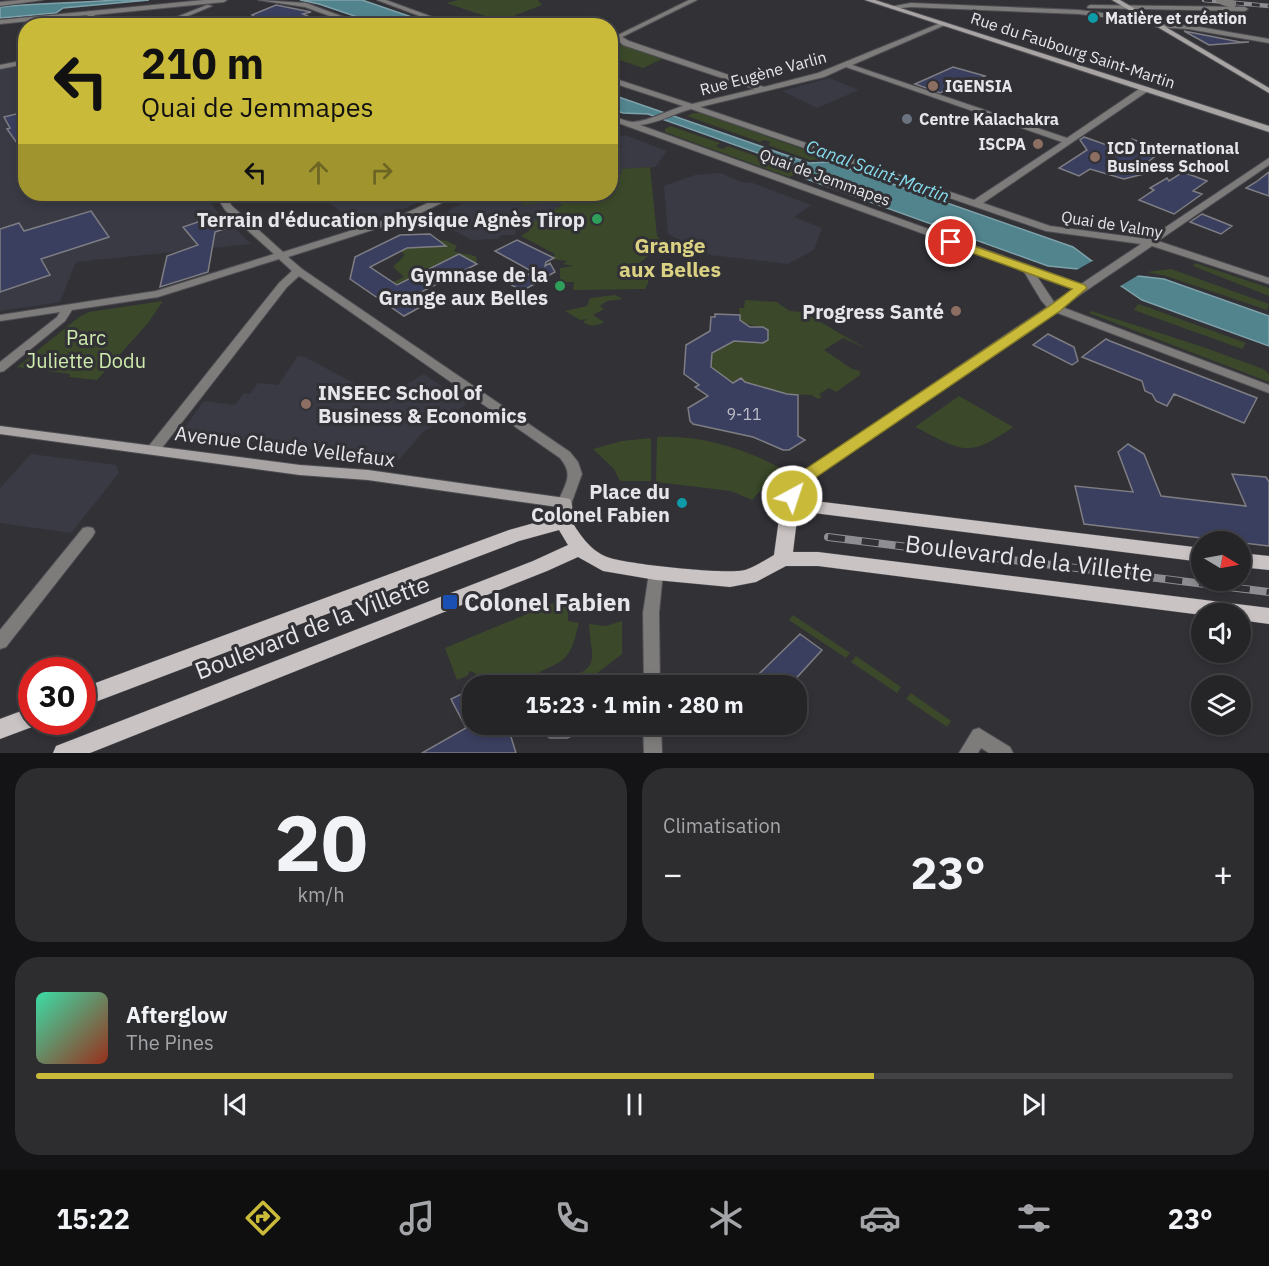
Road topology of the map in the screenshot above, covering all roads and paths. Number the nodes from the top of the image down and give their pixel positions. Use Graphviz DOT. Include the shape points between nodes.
graph roads {
  1 [pos="40,0"];
  2 [pos="225,0"];
  3 [pos="261,0"];
  4 [pos="380,0"];
  5 [pos="694,0"];
  6 [pos="868,0"];
  7 [pos="1115,0"];
  8 [pos="1220,0"];
  9 [pos="0,4"];
  10 [pos="1125,6"];
  11 [pos="892,7"];
  12 [pos="1078,12"];
  13 [pos="89,13"];
  14 [pos="40,18"];
  15 [pos="93,18"];
  16 [pos="178,18"];
  17 [pos="343,18"];
  18 [pos="431,18"];
  19 [pos="18,20"];
  20 [pos="1149,21"];
  21 [pos="0,22"];
  22 [pos="943,24"];
  23 [pos="1158,26"];
  24 [pos="618,37"];
  25 [pos="618,38"];
  26 [pos="1269,41"];
  27 [pos="18,64"];
  28 [pos="846,65"];
  29 [pos="0,68"];
  30 [pos="618,82"];
  31 [pos="1145,89"];
  32 [pos="765,90"];
  33 [pos="1269,91"];
  34 [pos="951,102"];
  35 [pos="689,107"];
  36 [pos="940,109"];
  37 [pos="618,119"];
  38 [pos="630,123"];
  39 [pos="618,124"];
  40 [pos="1269,129"];
  41 [pos="1068,141"];
  42 [pos="1269,161"];
  43 [pos="224,201"];
  44 [pos="439,201"];
  45 [pos="975,204"];
  46 [pos="344,235"];
  47 [pos="1151,242"];
  48 [pos="352,244"];
  49 [pos="280,255"];
  50 [pos="1027,269"];
  51 [pos="298,271"];
  52 [pos="1269,281"];
  53 [pos="1081,288"];
  54 [pos="68,308"];
  55 [pos="1055,308"];
  56 [pos="0,318"];
  57 [pos="0,368"];
  58 [pos="1269,389"];
  59 [pos="0,430"];
  60 [pos="153,450"];
  61 [pos="790,504"];
  62 [pos="565,507"];
  63 [pos="88,532"];
  64 [pos="579,548"];
  65 [pos="1191,554"];
  66 [pos="783,559"];
  67 [pos="1251,561"];
  68 [pos="1269,563"];
  69 [pos="656,573"];
  70 [pos="1269,616"];
  71 [pos="0,642"];
  72 [pos="652,675"];
  73 [pos="96,693"];
  74 [pos="18,722"];
  75 [pos="0,729"];
  76 [pos="652,735"];
  77 [pos="64,753"];
  78 [pos="653,753"];
  79 [pos="968,753"];
  80 [pos="1004,753"];
  1 -- 9 [label="street"];
  2 -- 13 [label="street"];
  2 -- 16 [label="street"];
  3 -- 17 [label="street" via="306,5"];
  4 -- 18 [label="street"];
  5 -- 24 [label="street"];
  6 -- 11 [label="main road, Rue du Faubourg Saint-Martin"];
  7 -- 10 [label="main road"];
  8 -- 10 [label="street, bridge" via="1245,9"];
  10 -- 12 [label="street" via="1082,8"];
  10 -- 20 [label="main road"];
  11 -- 12 [label="street"];
  11 -- 22 [label="main road, Rue du Faubourg Saint-Martin"];
  12 -- 20 [label="street"];
  13 -- 14 [label="street"];
  13 -- 15 [label="street"];
  19 -- 21 [label="street"];
  20 -- 23 [label="main road"];
  22 -- 28 [label="street, Rue Eugène Varlin"];
  22 -- 31 [label="main road, Rue du Faubourg Saint-Martin"];
  23 -- 26 [label="street" via="1188,27"];
  23 -- 33 [label="main road"];
  25 -- 32 [label="street"];
  27 -- 29 [label="street"];
  28 -- 32 [label="street, Rue Eugène Varlin"];
  28 -- 34 [label="street"];
  30 -- 35 [label="street, Quai de Valmy"];
  31 -- 40 [label="main road, Rue du Faubourg Saint-Martin"];
  31 -- 41 [label="street"];
  32 -- 35 [label="street, Rue Eugène Varlin"];
  34 -- 36 [label="street"];
  34 -- 41 [label="street"];
  35 -- 38 [label="street, Rue Eugène Varlin"];
  35 -- 45 [label="street, Quai de Valmy"];
  37 -- 38 [label="street, Quai de Jemmapes"];
  38 -- 39 [label="street, Rue Eugène Varlin"];
  38 -- 50 [label="street, Quai de Jemmapes"];
  41 -- 45 [label="street"];
  42 -- 47 [label="street"];
  43 -- 49 [label="street"];
  44 -- 46 [label="street" via="408,216"];
  45 -- 47 [label="street, Quai de Valmy" via="1060,232"];
  46 -- 48 [label="street"];
  46 -- 49 [label="street"];
  47 -- 52 [label="street, Quai de Valmy"];
  47 -- 53 [label="street"];
  49 -- 51 [label="street"];
  49 -- 54 [label="street" via="159,294"];
  50 -- 53 [label="street, Quai de Jemmapes"];
  50 -- 55 [label="street"];
  51 -- 60 [label="street"];
  51 -- 62 [label="street" via="565,455 576,473"];
  53 -- 55 [label="street"];
  54 -- 56 [label="street"];
  54 -- 57 [label="street" via="61,319"];
  55 -- 58 [label="street"];
  55 -- 61 [label="street" via="809,474"];
  59 -- 60 [label="main road, Avenue Claude Vellefaux"];
  60 -- 62 [label="main road, Avenue Claude Vellefaux" via="368,475"];
  61 -- 65 [label="main road, Boulevard de la Villette"];
  61 -- 66 [label="main road"];
  62 -- 64 [label="main road"];
  62 -- 73 [label="main road, Boulevard de la Villette" via="515,535"];
  63 -- 71 [label="street"];
  64 -- 69 [label="main road" via="603,564"];
  64 -- 77 [label="main road, Boulevard de la Villette"];
  66 -- 69 [label="main road" via="749,578"];
  66 -- 70 [label="main road, Boulevard de la Villette" via="818,559"];
  67 -- 68 [label="main road"];
  69 -- 72 [label="street" via="651,613"];
  74 -- 75 [label="main road"];
  76 -- 78 [label="street"];
  79 -- 80 [label="street" via="979,736"];
}
